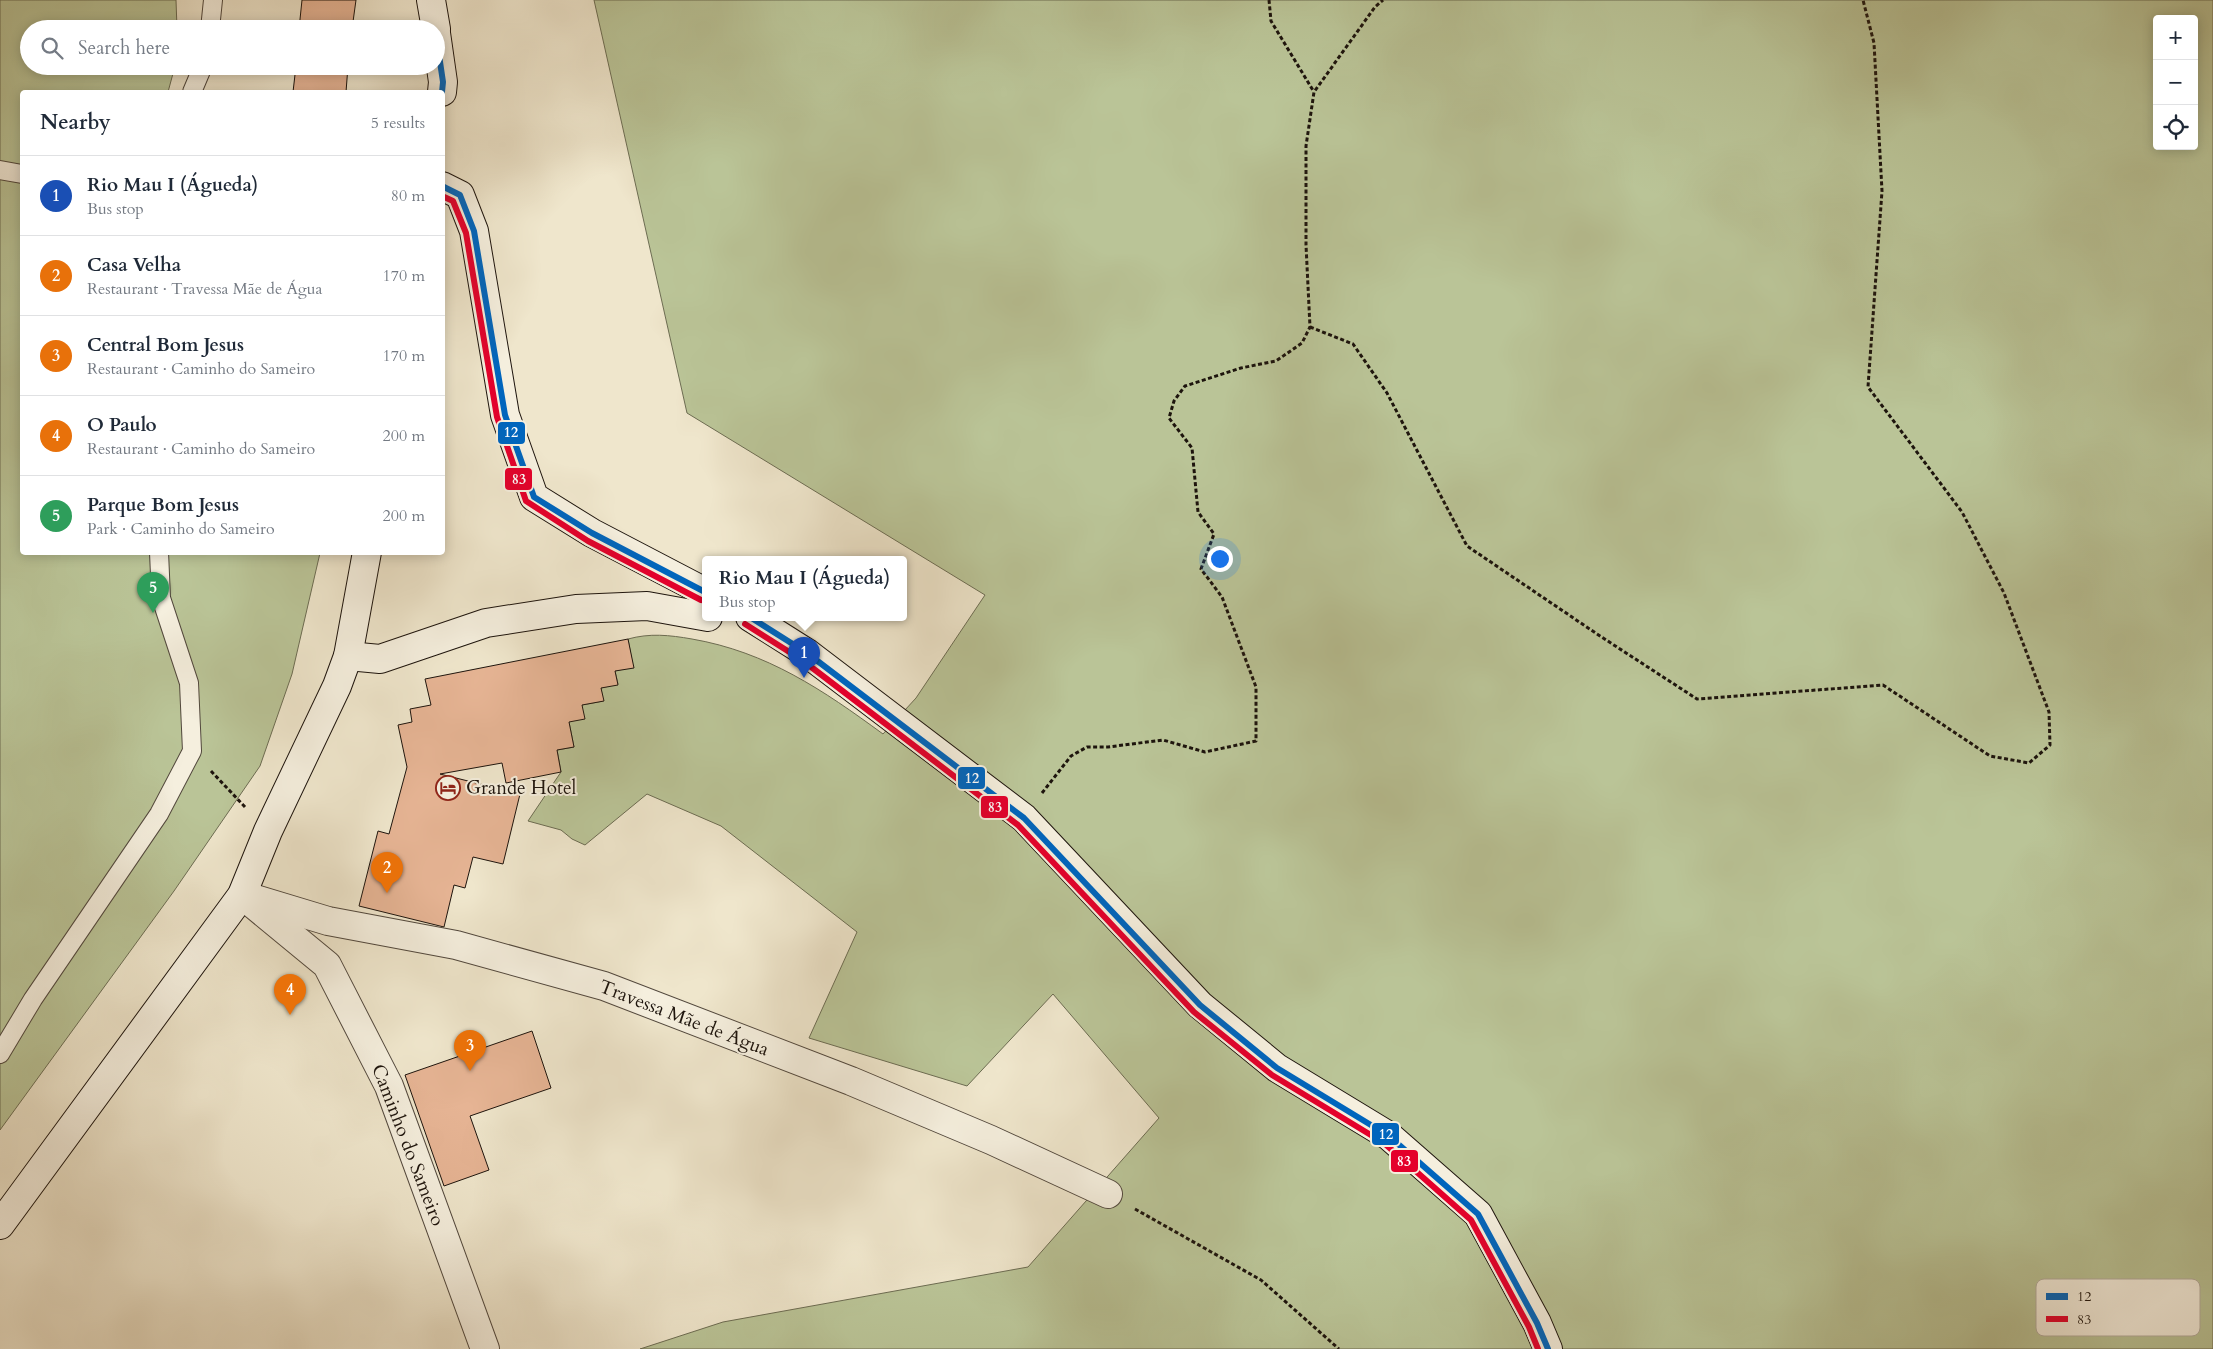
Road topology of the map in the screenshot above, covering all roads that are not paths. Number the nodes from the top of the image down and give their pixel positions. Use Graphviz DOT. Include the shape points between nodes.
graph roads {
  1 [pos="213,0"];
  2 [pos="431,0"];
  3 [pos="211,20"];
  4 [pos="434,20"];
  5 [pos="199,75"];
  6 [pos="193,90"];
  7 [pos="0,170"];
  8 [pos="20,174"];
  9 [pos="445,188"];
  10 [pos="159,555"];
  11 [pos="366,555"];
  12 [pos="702,590"];
  13 [pos="702,616"];
  14 [pos="756,621"];
  15 [pos="348,656"];
  16 [pos="242,895"];
  17 [pos="0,1054"];
  18 [pos="1108,1194"];
  19 [pos="0,1225"];
  20 [pos="484,1349"];
  21 [pos="1548,1349"];
  1 -- 3 [label="lane"];
  2 -- 4 [label="main road"];
  5 -- 6 [label="lane"];
  7 -- 8 [label="lane"];
  9 -- 12 [label="main road" via="460,195 474,231 505,415 534,497 592,533"];
  10 -- 17 [label="lane" via="161,598 189,683 192,751 159,814 33,999"];
  11 -- 15 [label="main road"];
  13 -- 15 [label="main road" via="647,606 576,609 486,623 380,659"];
  14 -- 21 [label="main road" via="807,653 1024,818 1200,1005 1277,1068 1389,1136 1478,1214"];
  15 -- 16 [label="main road" via="338,686 268,832"];
  16 -- 18 [label="main road, Travessa Mãe de Água" via="328,921 456,945 604,986 851,1081"];
  16 -- 19 [label="main road"];
  16 -- 20 [label="main road, Caminho do Sameiro" via="327,965 389,1086"];
}
